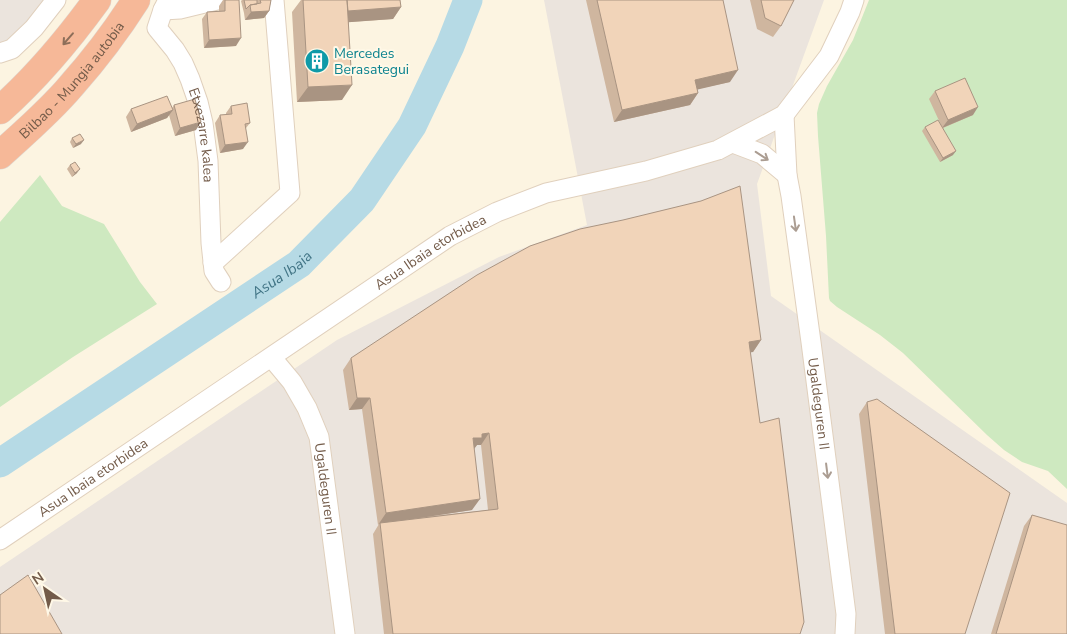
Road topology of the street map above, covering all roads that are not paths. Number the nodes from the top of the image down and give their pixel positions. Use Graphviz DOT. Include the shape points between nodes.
graph roads {
  1 [pos="56,0"];
  2 [pos="97,0"];
  3 [pos="136,0"];
  4 [pos="217,0"];
  5 [pos="274,0"];
  6 [pos="854,0"];
  7 [pos="166,5"];
  8 [pos="0,53"];
  9 [pos="0,110"];
  10 [pos="784,115"];
  11 [pos="733,143"];
  12 [pos="0,155"];
  13 [pos="787,176"];
  14 [pos="213,262"];
  15 [pos="221,282"];
  16 [pos="272,358"];
  17 [pos="0,540"];
  18 [pos="345,634"];
  19 [pos="845,634"];
  1 -- 8 [label="street" via="12,49"];
  2 -- 9 [label="highway, Bilbao - Mungia autobia, one-way" via="54,55"];
  3 -- 12 [label="highway, Bilbao - Mungia autobia" via="71,87"];
  4 -- 7 [label="street" via="180,10"];
  5 -- 14 [label="street" via="290,193"];
  6 -- 10 [label="street, Asua Ibaia etorbidea" via="829,56"];
  7 -- 14 [label="street, Etxezarre kalea" via="157,28 183,63 203,123"];
  10 -- 11 [label="street, Asua Ibaia etorbidea"];
  10 -- 13 [label="street, Ugaldeguren II"];
  11 -- 13 [label="street, one-way" via="762,154"];
  11 -- 16 [label="street, Asua Ibaia etorbidea" via="646,171 546,193 497,212 442,241"];
  13 -- 19 [label="street, Ugaldeguren II, one-way" via="846,614"];
  14 -- 15 [label="street, Etxezarre kalea"];
  16 -- 17 [label="street, Asua Ibaia etorbidea"];
  16 -- 18 [label="street, Ugaldeguren II" via="292,382 319,437"];
}
